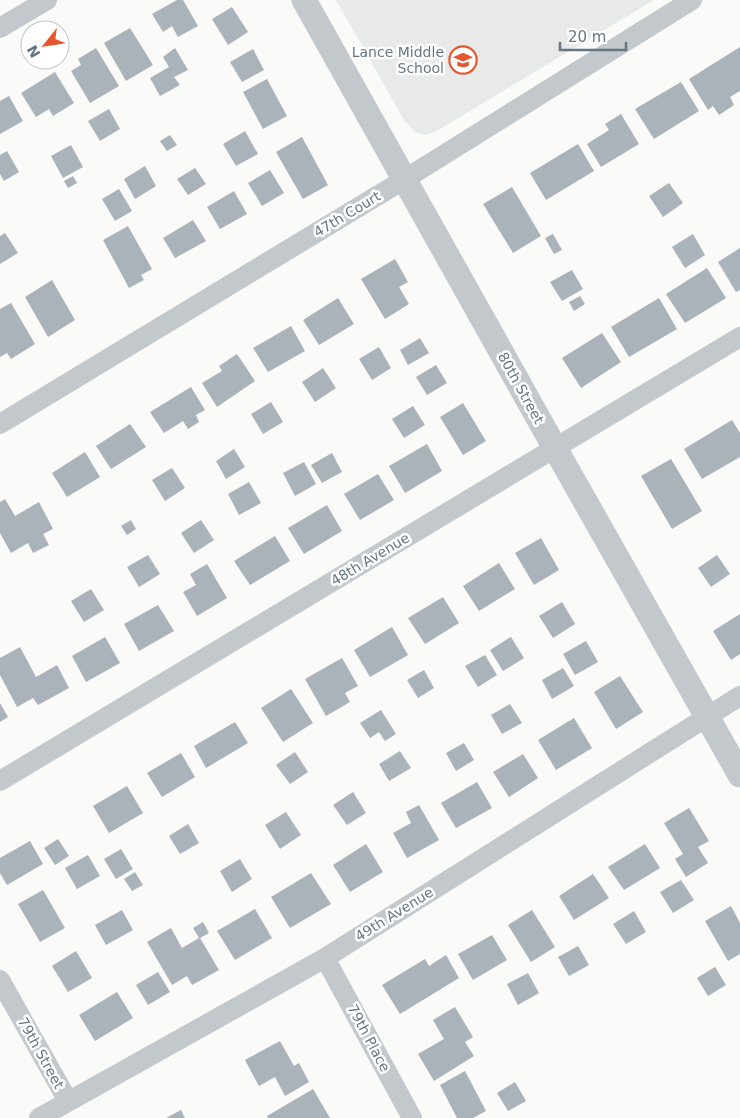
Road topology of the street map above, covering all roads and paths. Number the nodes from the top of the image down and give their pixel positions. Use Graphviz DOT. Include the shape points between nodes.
graph roads {
  1 [pos="47,0"];
  2 [pos="304,0"];
  3 [pos="692,0"];
  4 [pos="0,28"];
  5 [pos="405,179"];
  6 [pos="740,337"];
  7 [pos="0,424"];
  8 [pos="555,448"];
  9 [pos="740,696"];
  10 [pos="708,716"];
  11 [pos="740,774"];
  12 [pos="0,781"];
  13 [pos="325,958"];
  14 [pos="0,980"];
  15 [pos="68,1101"];
  16 [pos="39,1118"];
  17 [pos="412,1118"];
  1 -- 4 [label="street"];
  2 -- 5 [label="street, 80th Street"];
  3 -- 5 [label="street, 47th Court"];
  5 -- 7 [label="street, 47th Court"];
  5 -- 8 [label="street, 80th Street"];
  6 -- 8 [label="street, 48th Avenue"];
  8 -- 10 [label="street, 80th Street"];
  8 -- 12 [label="street, 48th Avenue"];
  9 -- 10 [label="street, 49th Avenue"];
  10 -- 11 [label="street, 80th Street"];
  10 -- 13 [label="street, 49th Avenue"];
  13 -- 15 [label="street, 49th Avenue"];
  13 -- 17 [label="street, 79th Place"];
  14 -- 15 [label="street, 79th Street"];
  15 -- 16 [label="street, 49th Avenue"];
}
